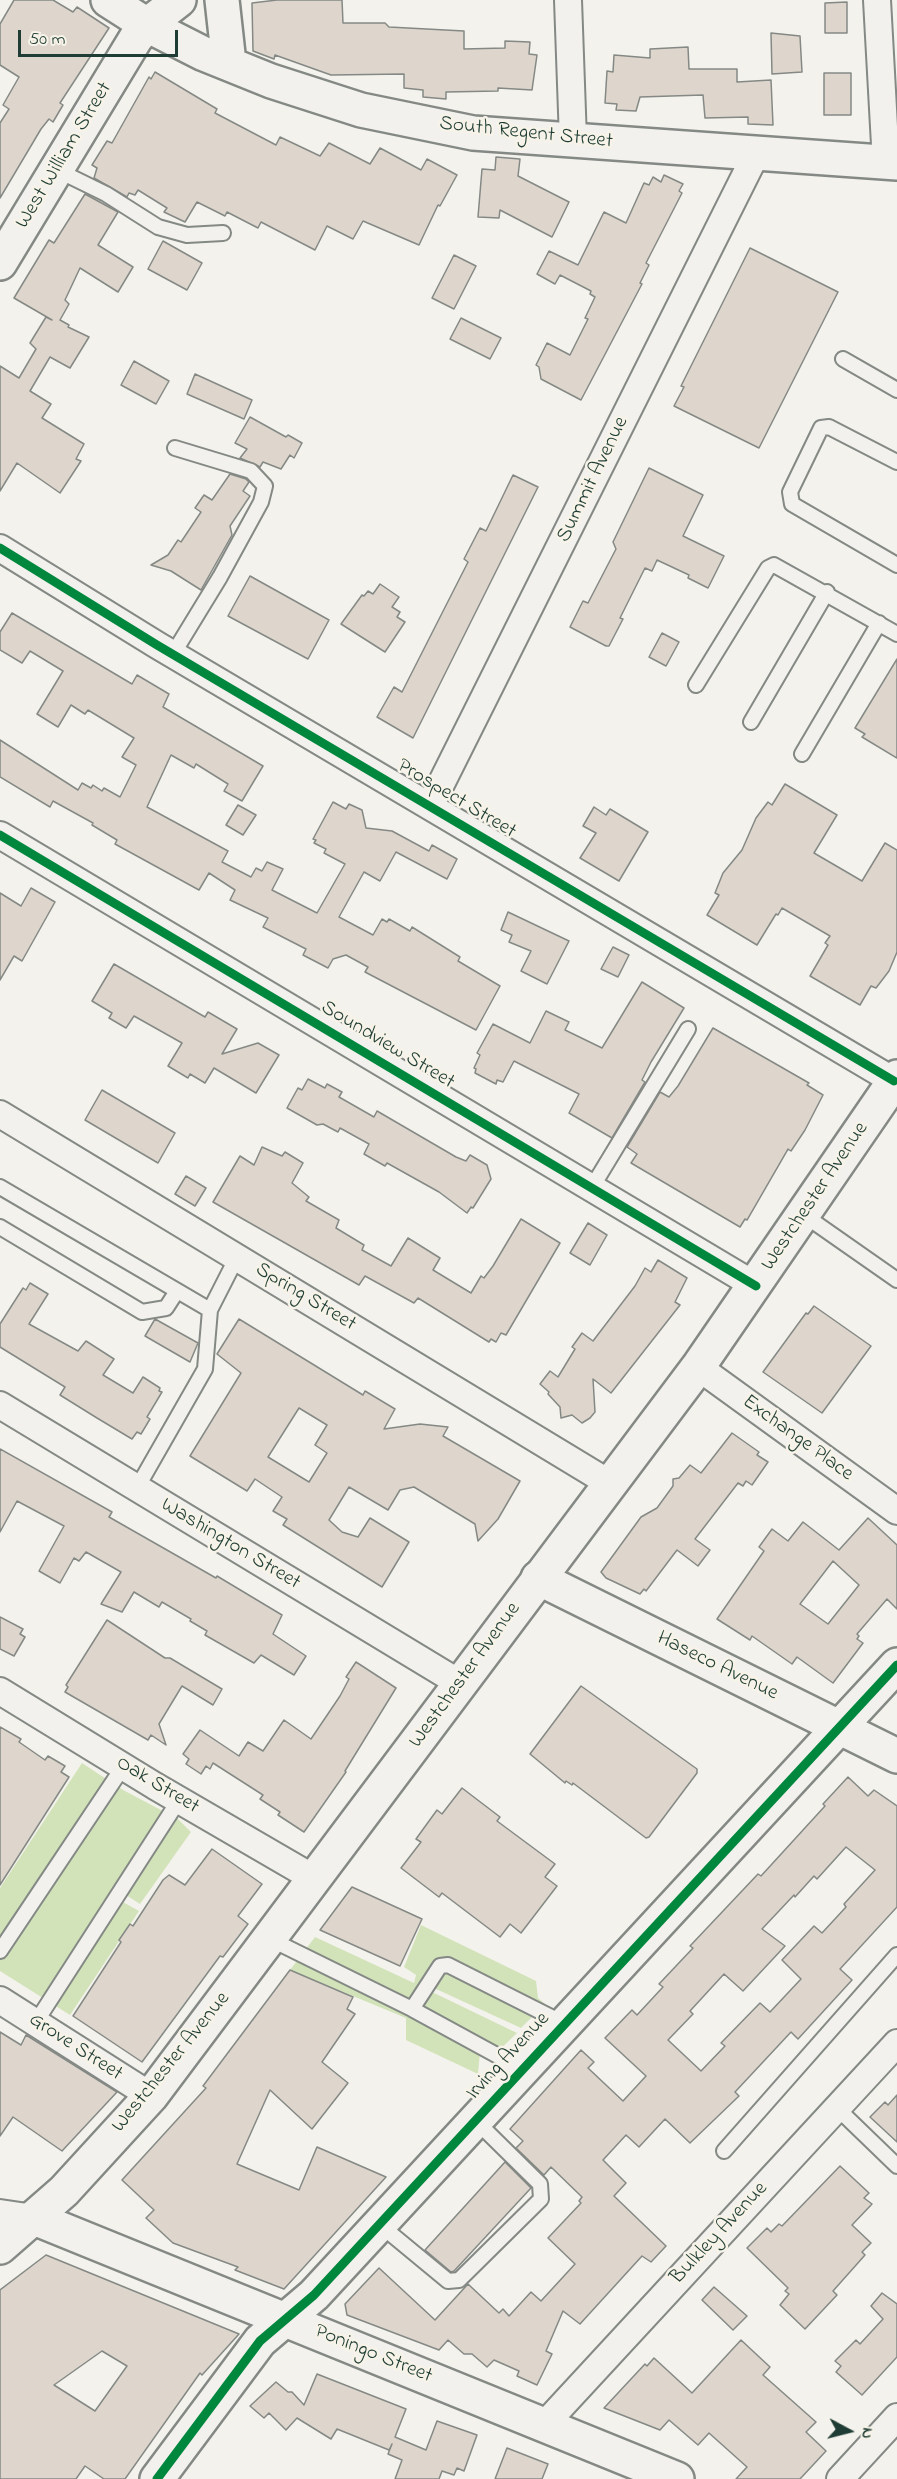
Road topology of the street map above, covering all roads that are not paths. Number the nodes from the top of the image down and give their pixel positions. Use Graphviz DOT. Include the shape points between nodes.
graph roads {
  1 [pos="108,0"];
  2 [pos="179,0"];
  3 [pos="222,0"];
  4 [pos="568,0"];
  5 [pos="877,0"];
  6 [pos="147,25"];
  7 [pos="229,63"];
  8 [pos="573,140"];
  9 [pos="757,152"];
  10 [pos="891,163"];
  11 [pos="57,170"];
  12 [pos="224,233"];
  13 [pos="4,246"];
  14 [pos="843,359"];
  15 [pos="897,390"];
  16 [pos="175,448"];
  17 [pos="897,462"];
  18 [pos="0,548"];
  19 [pos="897,565"];
  20 [pos="827,592"];
  21 [pos="879,623"];
  22 [pos="897,634"];
  23 [pos="173,654"];
  24 [pos="696,685"];
  25 [pos="751,722"];
  26 [pos="802,754"];
  27 [pos="430,806"];
  28 [pos="0,836"];
  29 [pos="688,1029"];
  30 [pos="896,1079"];
  31 [pos="0,1114"];
  32 [pos="0,1187"];
  33 [pos="591,1189"];
  34 [pos="804,1215"];
  35 [pos="0,1227"];
  36 [pos="237,1257"];
  37 [pos="897,1280"];
  38 [pos="756,1286"];
  39 [pos="177,1291"];
  40 [pos="210,1310"];
  41 [pos="698,1367"];
  42 [pos="0,1405"];
  43 [pos="609,1483"];
  44 [pos="136,1488"];
  45 [pos="897,1511"];
  46 [pos="538,1578"];
  47 [pos="897,1665"];
  48 [pos="461,1684"];
  49 [pos="0,1691"];
  50 [pos="840,1727"];
  51 [pos="897,1756"];
  52 [pos="123,1767"];
  53 [pos="179,1800"];
  54 [pos="315,1879"];
  55 [pos="270,1939"];
  56 [pos="0,1951"];
  57 [pos="897,1955"];
  58 [pos="0,2000"];
  59 [pos="412,2009"];
  60 [pos="36,2022"];
  61 [pos="565,2024"];
  62 [pos="897,2043"];
  63 [pos="522,2069"];
  64 [pos="151,2096"];
  65 [pos="837,2108"];
  66 [pos="475,2120"];
  67 [pos="724,2151"];
  68 [pos="897,2166"];
  69 [pos="0,2212"];
  70 [pos="34,2218"];
  71 [pos="379,2224"];
  72 [pos="0,2247"];
  73 [pos="285,2319"];
  74 [pos="897,2417"];
  75 [pos="544,2425"];
  76 [pos="157,2479"];
  77 [pos="677,2479"];
  78 [pos="840,2479"];
  1 -- 6 [label="street, South Regent Street"];
  2 -- 6 [label="street, West William Street"];
  3 -- 7 [label="street"];
  4 -- 8 [label="street"];
  5 -- 10 [label="street"];
  6 -- 7 [label="street, South Regent Street"];
  6 -- 11 [label="street, West William Street"];
  7 -- 8 [label="street, South Regent Street" via="361,110 473,133"];
  8 -- 9 [label="street, South Regent Street"];
  9 -- 10 [label="street, South Regent Street"];
  9 -- 27 [label="street, Summit Avenue"];
  11 -- 12 [label="lane" via="158,226 187,235"];
  11 -- 13 [label="street, West William Street"];
  14 -- 15 [label="lane"];
  16 -- 23 [label="lane" via="250,471 265,486 261,501 220,577"];
  17 -- 19 [label="lane" via="829,427 821,429 790,492 792,504"];
  18 -- 23 [label="street, Prospect Street"];
  20 -- 21 [label="lane"];
  20 -- 24 [label="lane" via="782,567 768,568"];
  20 -- 25 [label="lane"];
  21 -- 22 [label="lane"];
  21 -- 26 [label="lane"];
  23 -- 27 [label="street, Prospect Street"];
  27 -- 30 [label="street, Prospect Street"];
  28 -- 33 [label="street, Soundview Street"];
  29 -- 33 [label="lane"];
  30 -- 34 [label="street, Westchester Avenue"];
  31 -- 36 [label="street, Spring Street"];
  32 -- 39 [label="lane"];
  33 -- 38 [label="street, Soundview Street"];
  34 -- 37 [label="lane"];
  34 -- 38 [label="street, Westchester Avenue"];
  35 -- 39 [label="lane" via="142,1312 166,1308"];
  36 -- 40 [label="lane"];
  36 -- 43 [label="street, Spring Street"];
  38 -- 41 [label="street, Westchester Avenue"];
  39 -- 40 [label="lane"];
  40 -- 44 [label="lane" via="205,1368"];
  41 -- 43 [label="street, Westchester Avenue"];
  41 -- 45 [label="street, Exchange Place"];
  42 -- 44 [label="street, Washington Street"];
  43 -- 46 [label="street, Westchester Avenue"];
  44 -- 48 [label="street, Washington Street"];
  46 -- 48 [label="street, Westchester Avenue"];
  46 -- 50 [label="street, Haseco Avenue"];
  47 -- 50 [label="street, Irving Avenue"];
  48 -- 54 [label="street, Westchester Avenue"];
  49 -- 52 [label="street, Oak Street"];
  50 -- 51 [label="street, Haseco Avenue"];
  50 -- 61 [label="street, Irving Avenue"];
  52 -- 53 [label="street, Oak Street"];
  52 -- 56 [label="lane"];
  53 -- 54 [label="street, Oak Street"];
  53 -- 60 [label="lane"];
  54 -- 55 [label="street, Westchester Avenue"];
  55 -- 59 [label="lane"];
  55 -- 64 [label="street, Westchester Avenue"];
  57 -- 67 [label="lane"];
  58 -- 60 [label="street, Grove Street"];
  59 -- 61 [label="lane" via="440,1966 448,1965"];
  59 -- 63 [label="lane"];
  60 -- 64 [label="street, Grove Street"];
  61 -- 63 [label="street, Irving Avenue"];
  62 -- 65 [label="street, Bulkley Avenue"];
  63 -- 66 [label="street, Irving Avenue"];
  64 -- 70 [label="street, Westchester Avenue" via="64,2192"];
  65 -- 68 [label="lane"];
  65 -- 75 [label="street, Bulkley Avenue"];
  66 -- 71 [label="street, Irving Avenue"];
  66 -- 71 [label="lane" via="540,2184 541,2199 459,2280 448,2282"];
  69 -- 70 [label="street"];
  70 -- 72 [label="street, Westchester Avenue"];
  70 -- 73 [label="street, Poningo Street"];
  71 -- 73 [label="street, Irving Avenue" via="314,2295"];
  73 -- 75 [label="street, Poningo Street"];
  73 -- 76 [label="street, Irving Avenue" via="260,2341"];
  74 -- 78 [label="street"];
  75 -- 77 [label="street, Poningo Street"];
}
